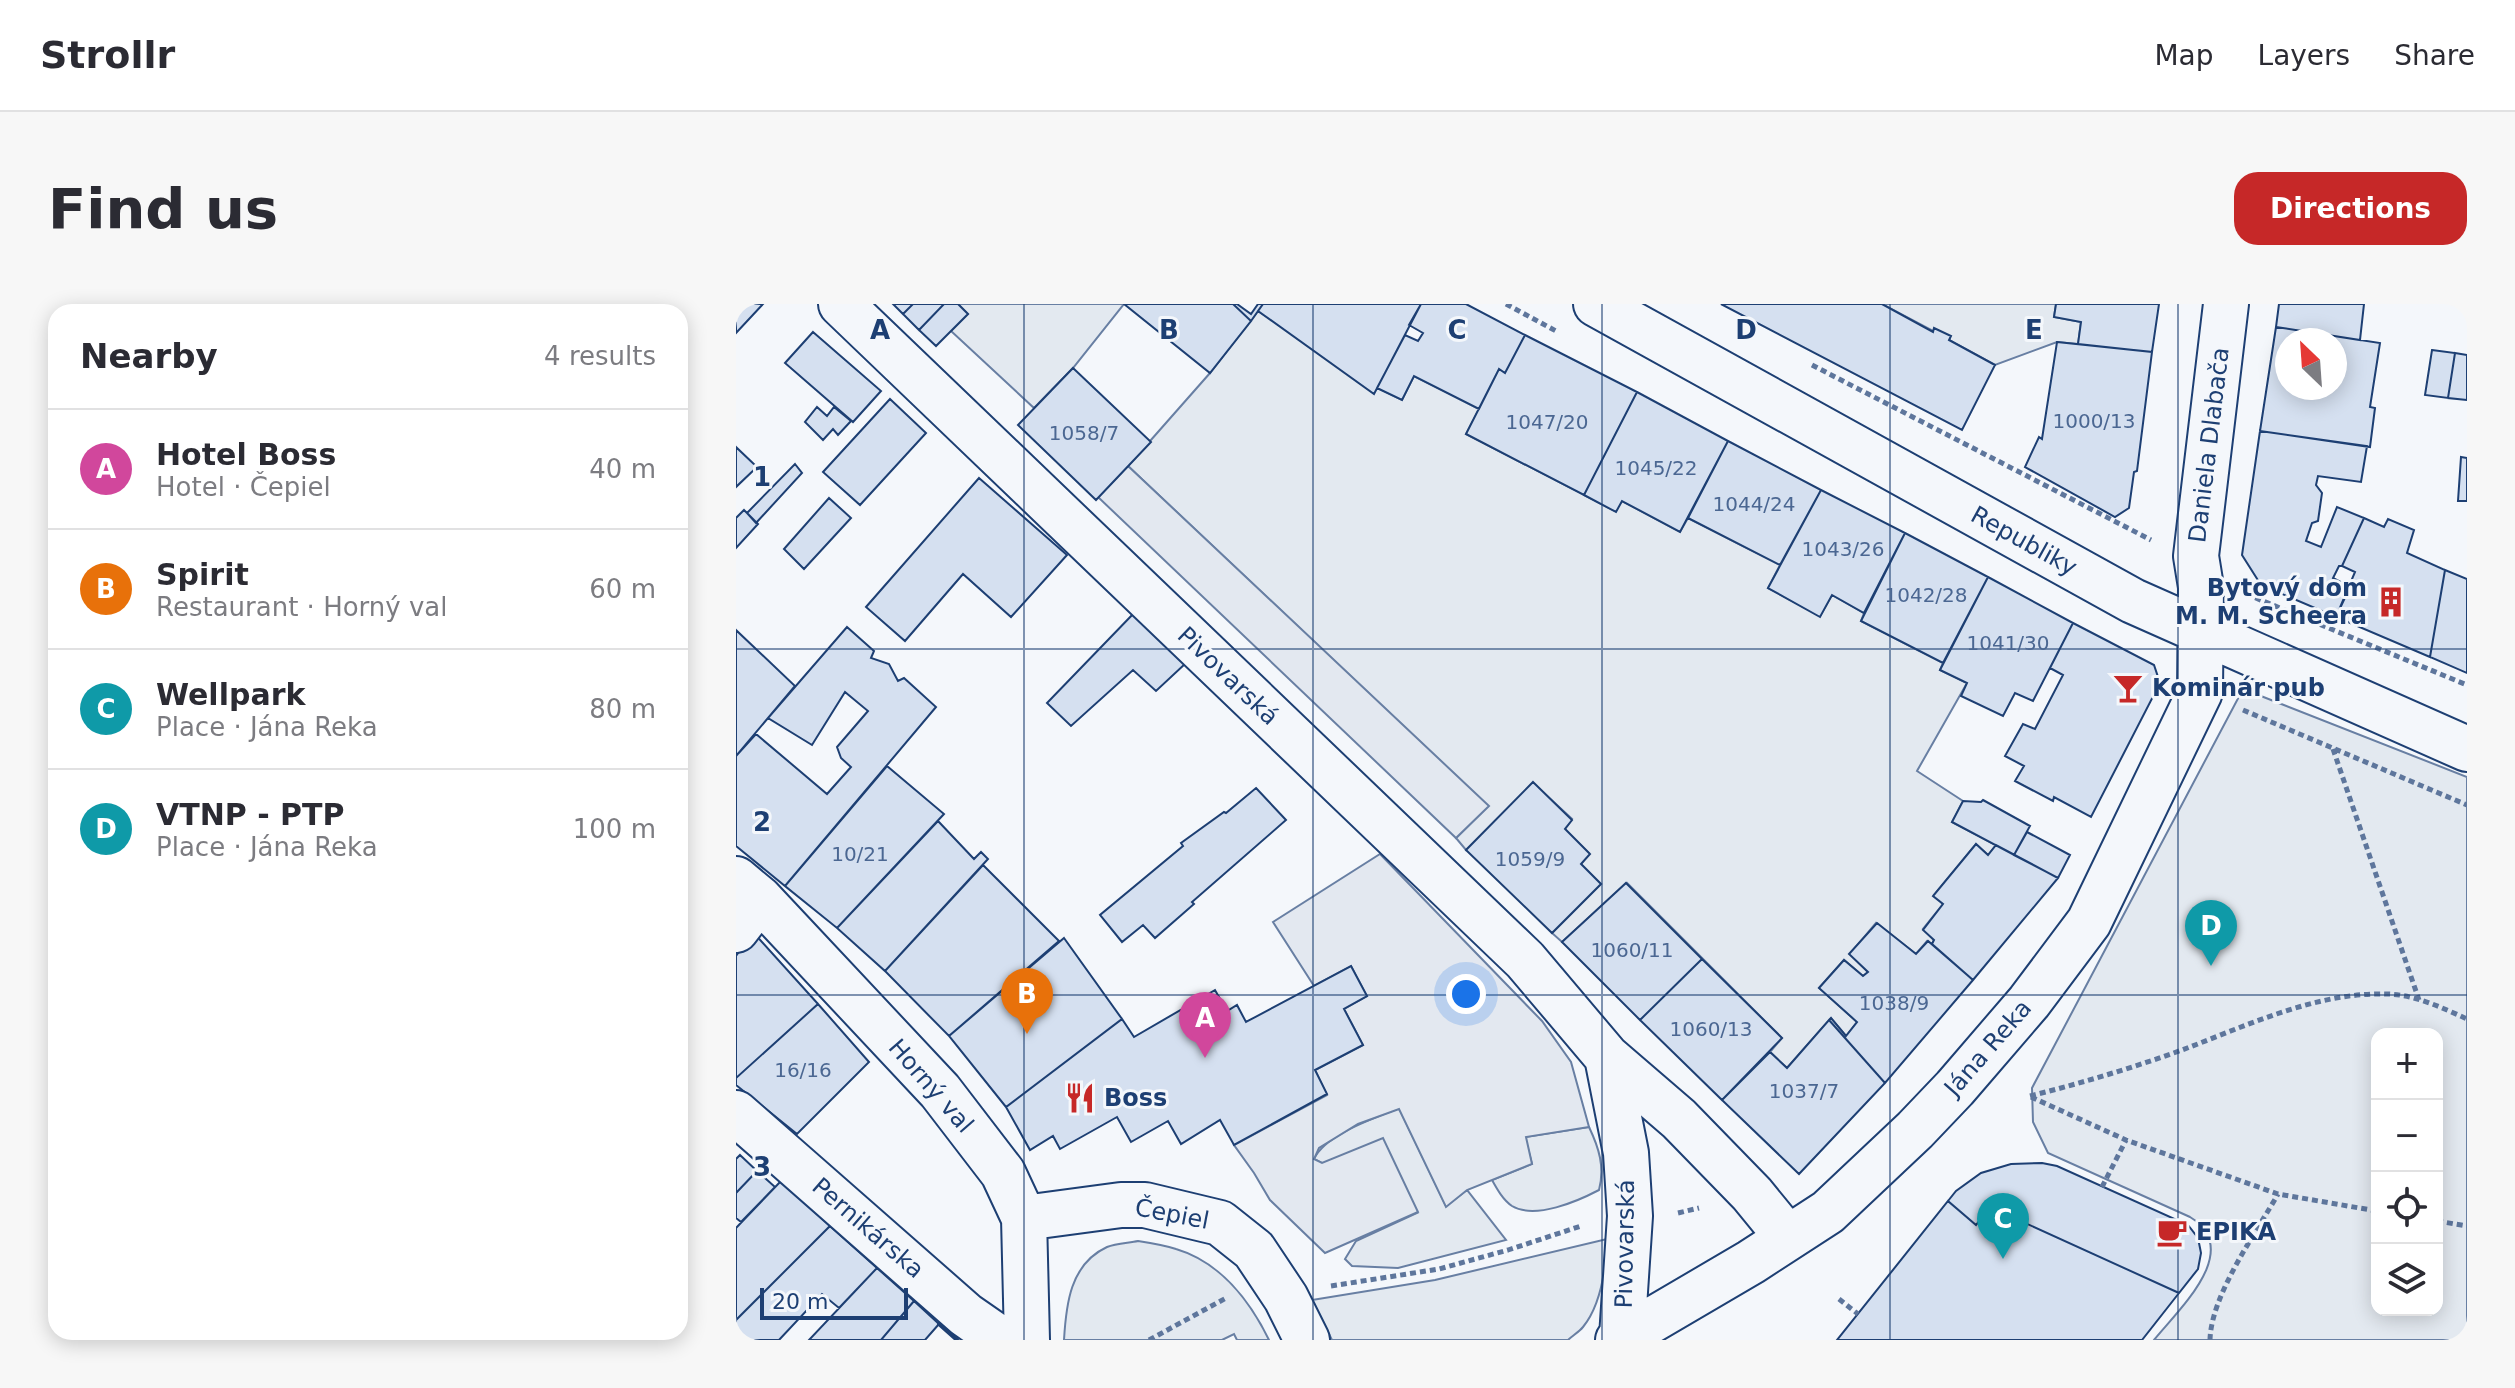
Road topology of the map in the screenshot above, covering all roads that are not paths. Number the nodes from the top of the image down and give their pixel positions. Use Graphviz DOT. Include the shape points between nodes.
graph roads {
  1 [pos="841,304"];
  2 [pos="1596,304"];
  3 [pos="2226,304"];
  4 [pos="2202,634"];
  5 [pos="2467,749"];
  6 [pos="744,903"];
  7 [pos="1607,1057"];
  8 [pos="736,1113"];
  9 [pos="1024,1218"];
  10 [pos="1788,1238"];
  11 [pos="1620,1338"];
  12 [pos="1002,1340"];
  13 [pos="1027,1340"];
  14 [pos="1307,1340"];
  1 -- 7 [label="street, Pivovarská" via="1525,960"];
  2 -- 4 [label="street, Republiky" via="2133,601"];
  3 -- 4 [label="street, Daniela Dlabača" via="2196,556"];
  4 -- 5 [label="street, Republiky"];
  4 -- 10 [label="street, Jána Reka" via="2200,692 2089,922 2029,1002 1915,1130 1828,1212"];
  6 -- 9 [label="street, Horný val" via="940,1091 1003,1173"];
  7 -- 10 [label="street, Pivovarská" via="1679,1119"];
  7 -- 11 [label="street, Pivovarská" via="1626,1153 1630,1216"];
  8 -- 12 [label="street, Pernikárska" via="966,1315"];
  9 -- 13 [label="street, Horný val"];
  9 -- 14 [label="street, Čepiel" via="1145,1205 1220,1223 1254,1250"];
  10 -- 11 [label="street, Jána Reka"];
}
